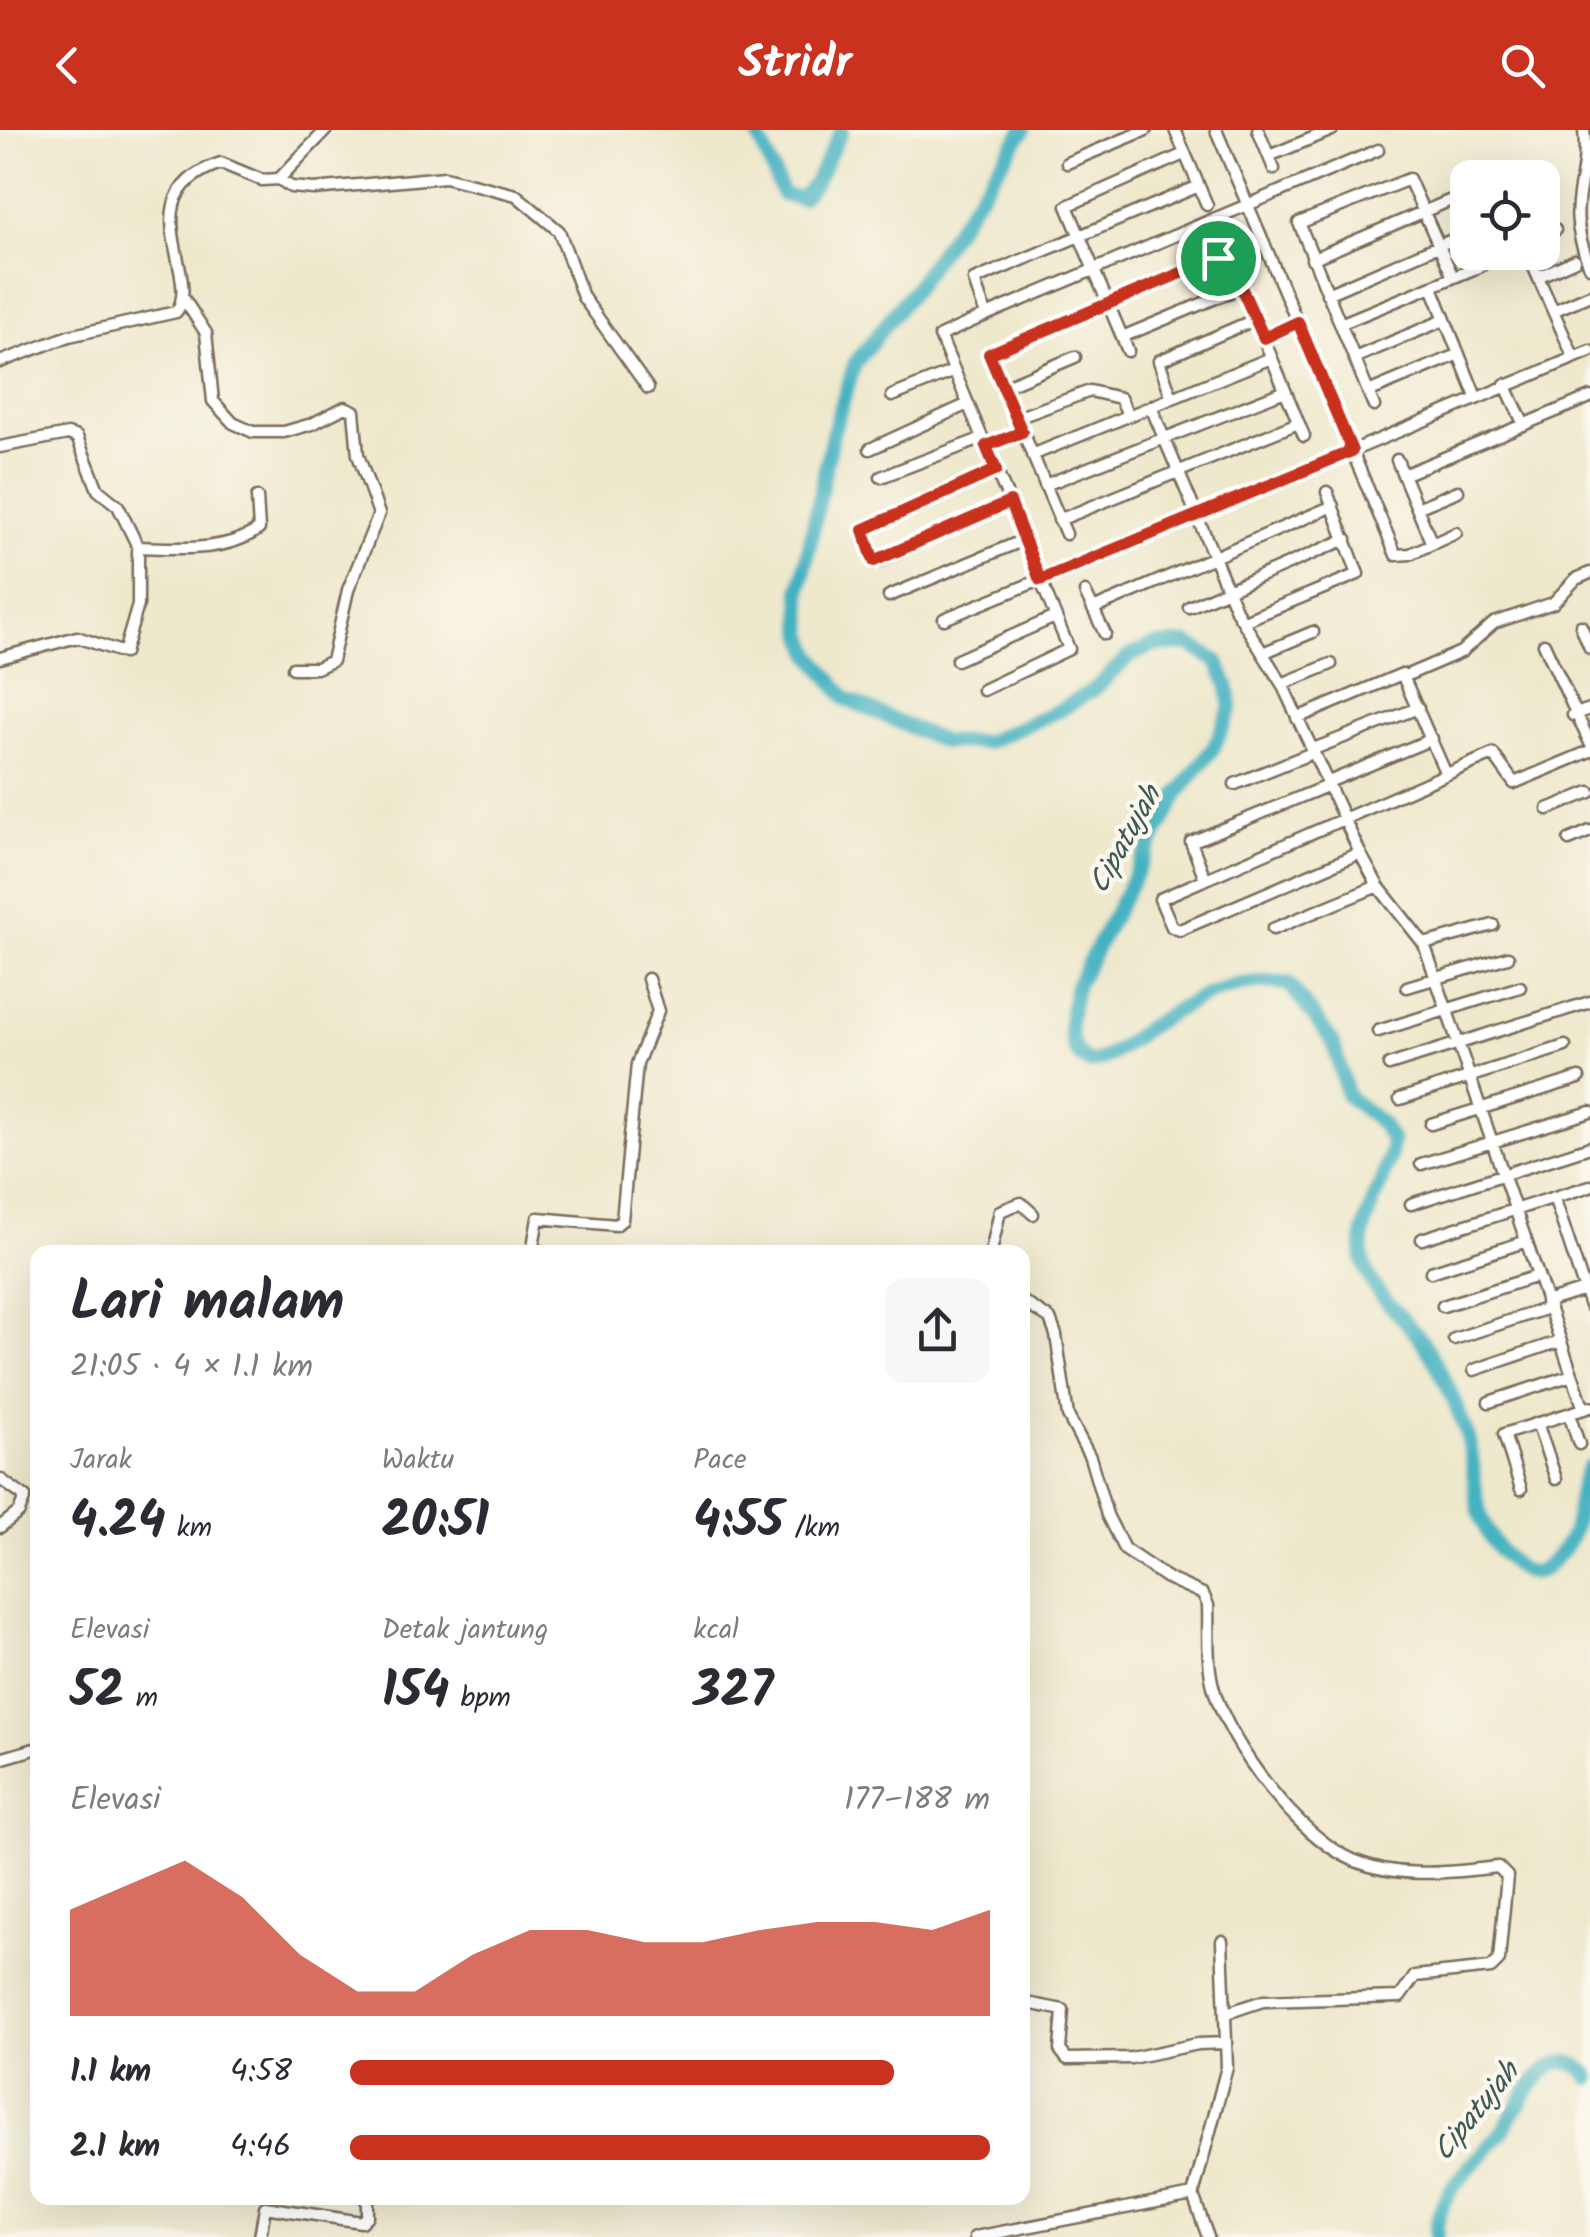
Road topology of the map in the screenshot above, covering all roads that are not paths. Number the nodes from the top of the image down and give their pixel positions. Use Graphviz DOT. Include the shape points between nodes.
graph roads {
  1 [pos="326,130"];
  2 [pos="1146,130"];
  3 [pos="1175,130"];
  4 [pos="1216,130"];
  5 [pos="1258,130"];
  6 [pos="1332,130"];
  7 [pos="1584,130"];
  8 [pos="1378,150"];
  9 [pos="1184,154"];
  10 [pos="1268,156"];
  11 [pos="1068,163"];
  12 [pos="1274,169"];
  13 [pos="279,179"];
  14 [pos="1199,186"];
  15 [pos="1450,200"];
  16 [pos="1248,204"];
  17 [pos="1207,205"];
  18 [pos="1425,210"];
  19 [pos="1079,238"];
  20 [pos="1450,240"];
  21 [pos="1220,241"];
  22 [pos="1439,244"];
  23 [pos="1226,254"];
  24 [pos="1312,258"];
  25 [pos="1575,260"];
  26 [pos="1590,267"];
  27 [pos="1470,270"];
  28 [pos="1535,270"];
  29 [pos="1093,271"];
  30 [pos="1453,277"];
  31 [pos="1538,277"];
  32 [pos="1242,287"];
  33 [pos="1432,287"];
  34 [pos="1327,294"];
  35 [pos="1590,295"];
  36 [pos="184,298"];
  37 [pos="1108,304"];
  38 [pos="1553,311"];
  39 [pos="986,315"];
  40 [pos="1256,319"];
  41 [pos="1444,320"];
  42 [pos="1298,322"];
  43 [pos="1340,324"];
  44 [pos="1122,337"];
  45 [pos="1264,338"];
  46 [pos="1128,351"];
  47 [pos="1590,351"];
  48 [pos="1459,354"];
  49 [pos="1076,357"];
  50 [pos="1271,358"];
  51 [pos="1354,358"];
  52 [pos="1574,358"];
  53 [pos="0,362"];
  54 [pos="954,371"];
  55 [pos="1506,384"];
  56 [pos="648,388"];
  57 [pos="1001,388"];
  58 [pos="1285,391"];
  59 [pos="1368,392"];
  60 [pos="892,396"];
  61 [pos="1476,397"];
  62 [pos="1590,397"];
  63 [pos="1172,398"];
  64 [pos="968,404"];
  65 [pos="1374,406"];
  66 [pos="1151,407"];
  67 [pos="1129,416"];
  68 [pos="1018,418"];
  69 [pos="1298,423"];
  70 [pos="1524,425"];
  71 [pos="1022,432"];
  72 [pos="1304,436"];
  73 [pos="984,442"];
  74 [pos="1165,442"];
  75 [pos="1,443"];
  76 [pos="870,449"];
  77 [pos="1352,451"];
  78 [pos="1032,455"];
  79 [pos="1396,460"];
  80 [pos="996,470"];
  81 [pos="1178,474"];
  82 [pos="1403,475"];
  83 [pos="880,477"];
  84 [pos="1046,485"];
  85 [pos="1458,491"];
  86 [pos="1327,492"];
  87 [pos="257,497"];
  88 [pos="1010,502"];
  89 [pos="1333,506"];
  90 [pos="1417,508"];
  91 [pos="1196,516"];
  92 [pos="1059,520"];
  93 [pos="1456,533"];
  94 [pos="1066,534"];
  95 [pos="1346,539"];
  96 [pos="1024,540"];
  97 [pos="1432,544"];
  98 [pos="138,547"];
  99 [pos="1213,556"];
  100 [pos="1590,573"];
  101 [pos="1040,580"];
  102 [pos="1228,590"];
  103 [pos="1085,592"];
  104 [pos="889,596"];
  105 [pos="1188,607"];
  106 [pos="1093,609"];
  107 [pos="1055,618"];
  108 [pos="944,619"];
  109 [pos="1244,622"];
  110 [pos="1581,626"];
  111 [pos="1313,632"];
  112 [pos="1105,634"];
  113 [pos="1544,644"];
  114 [pos="1590,648"];
  115 [pos="1265,652"];
  116 [pos="0,658"];
  117 [pos="958,660"];
  118 [pos="1331,664"];
  119 [pos="293,668"];
  120 [pos="1405,676"];
  121 [pos="1282,684"];
  122 [pos="983,690"];
  123 [pos="1418,708"];
  124 [pos="1590,709"];
  125 [pos="1574,715"];
  126 [pos="1297,718"];
  127 [pos="1432,739"];
  128 [pos="1590,747"];
  129 [pos="1312,752"];
  130 [pos="1446,774"];
  131 [pos="1235,784"];
  132 [pos="1327,785"];
  133 [pos="1590,792"];
  134 [pos="1548,810"];
  135 [pos="1343,818"];
  136 [pos="1590,831"];
  137 [pos="1569,840"];
  138 [pos="1360,854"];
  139 [pos="1204,876"];
  140 [pos="1378,886"];
  141 [pos="1493,925"];
  142 [pos="1273,929"];
  143 [pos="1424,944"];
  144 [pos="1508,957"];
  145 [pos="648,979"];
  146 [pos="1436,979"];
  147 [pos="1407,987"];
  148 [pos="1520,987"];
  149 [pos="1590,1002"];
  150 [pos="1446,1010"];
  151 [pos="1378,1032"];
  152 [pos="1457,1044"];
  153 [pos="1565,1046"];
  154 [pos="1390,1065"];
  155 [pos="1468,1077"];
  156 [pos="1579,1078"];
  157 [pos="1400,1099"];
  158 [pos="1479,1109"];
  159 [pos="1590,1112"];
  160 [pos="1430,1124"];
  161 [pos="1490,1143"];
  162 [pos="1590,1147"];
  163 [pos="1421,1164"];
  164 [pos="1501,1176"];
  165 [pos="1589,1189"];
  166 [pos="1554,1197"];
  167 [pos="1411,1204"];
  168 [pos="1512,1210"];
  169 [pos="1033,1214"];
  170 [pos="1422,1239"];
  171 [pos="1524,1242"];
  172 [pos="533,1245"];
  173 [pos="992,1245"];
  174 [pos="1432,1272"];
  175 [pos="1537,1276"];
  176 [pos="1587,1289"];
  177 [pos="1030,1305"];
  178 [pos="1547,1305"];
  179 [pos="1444,1306"];
  180 [pos="1590,1306"];
  181 [pos="1454,1339"];
  182 [pos="1560,1341"];
  183 [pos="1474,1370"];
  184 [pos="1572,1374"];
  185 [pos="1489,1402"];
  186 [pos="1587,1408"];
  187 [pos="1568,1414"];
  188 [pos="1537,1424"];
  189 [pos="1579,1444"];
  190 [pos="0,1479"];
  191 [pos="1556,1480"];
  192 [pos="1521,1489"];
  193 [pos="30,1495"];
  194 [pos="25,1497"];
  195 [pos="0,1527"];
  196 [pos="30,1750"];
  197 [pos="0,1759"];
  198 [pos="1222,1941"];
  199 [pos="1030,2004"];
  200 [pos="1227,2013"];
  201 [pos="1227,2043"];
  202 [pos="1193,2195"];
  203 [pos="367,2205"];
  204 [pos="1039,2231"];
  205 [pos="998,2235"];
  206 [pos="260,2237"];
  207 [pos="975,2237"];
  208 [pos="1208,2237"];
  1 -- 13 [label="street"];
  2 -- 11 [label="street"];
  3 -- 9 [label="street"];
  4 -- 16 [label="street"];
  5 -- 10 [label="street"];
  6 -- 10 [label="street"];
  7 -- 26 [label="street" via="1574,218"];
  8 -- 16 [label="street"];
  9 -- 14 [label="street"];
  9 -- 19 [label="street" via="1068,203"];
  10 -- 12 [label="street"];
  13 -- 36 [label="street" via="262,180 219,163 182,190 172,218"];
  13 -- 56 [label="street" via="314,189 445,177 516,196 559,231 582,297"];
  14 -- 17 [label="street"];
  14 -- 19 [label="street"];
  15 -- 18 [label="street"];
  16 -- 29 [label="street"];
  16 -- 42 [label="street"];
  18 -- 22 [label="street"];
  18 -- 24 [label="street"];
  18 -- 24 [label="street" via="1407,178 1302,221"];
  19 -- 29 [label="street"];
  19 -- 39 [label="street" via="974,280"];
  20 -- 22 [label="street"];
  21 -- 23 [label="street"];
  22 -- 30 [label="street"];
  22 -- 34 [label="street"];
  23 -- 32 [label="street"];
  23 -- 37 [label="street"];
  24 -- 34 [label="street"];
  25 -- 31 [label="street"];
  27 -- 30 [label="street"];
  28 -- 31 [label="street"];
  29 -- 37 [label="street"];
  29 -- 39 [label="street"];
  30 -- 33 [label="street"];
  31 -- 38 [label="street"];
  32 -- 40 [label="street"];
  32 -- 44 [label="street"];
  33 -- 41 [label="street"];
  33 -- 43 [label="street"];
  34 -- 43 [label="street"];
  35 -- 38 [label="street"];
  36 -- 53 [label="street" via="170,316 69,336"];
  36 -- 119 [label="street" via="206,333 213,401 233,423 253,432 284,432 345,406 354,410 356,446 378,524 348,590 332,660"];
  37 -- 44 [label="street"];
  37 -- 57 [label="street" via="985,350"];
  38 -- 52 [label="street"];
  39 -- 54 [label="street" via="941,334"];
  40 -- 45 [label="street"];
  40 -- 63 [label="street" via="1159,361"];
  41 -- 48 [label="street"];
  41 -- 51 [label="street"];
  42 -- 45 [label="street"];
  42 -- 77 [label="street"];
  43 -- 51 [label="street"];
  44 -- 46 [label="street"];
  45 -- 50 [label="street"];
  47 -- 52 [label="street"];
  48 -- 59 [label="street"];
  48 -- 61 [label="street"];
  49 -- 57 [label="street"];
  50 -- 58 [label="street"];
  50 -- 63 [label="street"];
  51 -- 59 [label="street"];
  52 -- 55 [label="street"];
  54 -- 60 [label="street"];
  54 -- 64 [label="street"];
  55 -- 61 [label="street"];
  55 -- 70 [label="street"];
  57 -- 68 [label="street"];
  58 -- 69 [label="street"];
  58 -- 74 [label="street"];
  59 -- 65 [label="street"];
  61 -- 77 [label="street"];
  62 -- 70 [label="street"];
  63 -- 66 [label="street"];
  64 -- 73 [label="street"];
  64 -- 76 [label="street"];
  66 -- 67 [label="street"];
  66 -- 74 [label="street"];
  67 -- 68 [label="street" via="1120,397 1090,391"];
  67 -- 78 [label="street"];
  68 -- 71 [label="street"];
  69 -- 72 [label="street"];
  69 -- 81 [label="street"];
  70 -- 82 [label="street"];
  71 -- 73 [label="street"];
  71 -- 78 [label="street"];
  73 -- 80 [label="street"];
  73 -- 83 [label="street"];
  74 -- 81 [label="street"];
  74 -- 84 [label="street"];
  75 -- 98 [label="street" via="77,437 98,490 118,506"];
  77 -- 91 [label="street"];
  77 -- 97 [label="street" via="1396,556"];
  78 -- 84 [label="street"];
  79 -- 82 [label="street"];
  80 -- 88 [label="street"];
  80 -- 88 [label="street" via="863,530 874,560"];
  81 -- 91 [label="street"];
  81 -- 92 [label="street"];
  82 -- 90 [label="street"];
  84 -- 92 [label="street"];
  85 -- 90 [label="street"];
  86 -- 89 [label="street"];
  87 -- 98 [label="street" via="259,529 248,536 199,547"];
  88 -- 96 [label="street"];
  89 -- 95 [label="street"];
  89 -- 99 [label="street"];
  90 -- 97 [label="street"];
  91 -- 99 [label="street"];
  91 -- 101 [label="street"];
  92 -- 94 [label="street"];
  93 -- 97 [label="street"];
  95 -- 102 [label="street"];
  95 -- 109 [label="street" via="1357,575"];
  96 -- 101 [label="street"];
  96 -- 104 [label="street"];
  98 -- 116 [label="street" via="138,605 125,652 78,637"];
  99 -- 102 [label="street"];
  99 -- 106 [label="street"];
  100 -- 120 [label="street" via="1553,603 1494,623 1460,652"];
  101 -- 107 [label="street"];
  101 -- 108 [label="street"];
  102 -- 105 [label="street"];
  102 -- 109 [label="street"];
  103 -- 106 [label="street"];
  106 -- 112 [label="street"];
  107 -- 117 [label="street"];
  107 -- 122 [label="street" via="1068,652"];
  109 -- 115 [label="street"];
  110 -- 114 [label="street"];
  111 -- 115 [label="street"];
  113 -- 125 [label="street"];
  115 -- 121 [label="street"];
  118 -- 121 [label="street"];
  120 -- 123 [label="street"];
  120 -- 126 [label="street"];
  121 -- 126 [label="street"];
  123 -- 127 [label="street"];
  123 -- 129 [label="street"];
  124 -- 125 [label="street"];
  125 -- 128 [label="street"];
  126 -- 129 [label="street"];
  127 -- 130 [label="street"];
  127 -- 132 [label="street"];
  128 -- 130 [label="street" via="1514,783 1494,754"];
  129 -- 131 [label="street"];
  129 -- 132 [label="street"];
  130 -- 135 [label="street"];
  132 -- 135 [label="street"];
  132 -- 139 [label="street" via="1190,843"];
  133 -- 134 [label="street"];
  135 -- 138 [label="street"];
  135 -- 139 [label="street"];
  136 -- 137 [label="street"];
  138 -- 139 [label="street" via="1175,930 1160,896"];
  138 -- 140 [label="street"];
  140 -- 142 [label="street"];
  140 -- 143 [label="street"];
  141 -- 143 [label="street"];
  143 -- 146 [label="street"];
  144 -- 146 [label="street"];
  145 -- 172 [label="street" via="658,1009 637,1064 622,1220 538,1218"];
  146 -- 147 [label="street"];
  146 -- 150 [label="street"];
  148 -- 150 [label="street"];
  149 -- 152 [label="street"];
  150 -- 151 [label="street"];
  150 -- 152 [label="street"];
  152 -- 154 [label="street"];
  152 -- 155 [label="street"];
  153 -- 155 [label="street"];
  155 -- 157 [label="street"];
  155 -- 158 [label="street"];
  156 -- 158 [label="street"];
  158 -- 160 [label="street"];
  158 -- 161 [label="street"];
  159 -- 161 [label="street"];
  161 -- 163 [label="street"];
  161 -- 164 [label="street"];
  162 -- 164 [label="street"];
  164 -- 167 [label="street"];
  164 -- 168 [label="street"];
  165 -- 166 [label="street"];
  166 -- 168 [label="street"];
  166 -- 176 [label="street"];
  168 -- 170 [label="street"];
  168 -- 171 [label="street"];
  169 -- 173 [label="street" via="1020,1204 1000,1210"];
  171 -- 174 [label="street"];
  171 -- 175 [label="street"];
  175 -- 178 [label="street"];
  175 -- 179 [label="street"];
  176 -- 178 [label="street"];
  176 -- 180 [label="street"];
  177 -- 200 [label="street" via="1050,1319 1068,1416 1124,1549 1203,1594 1213,1688 1248,1758 1294,1814 1355,1860 1438,1874 1498,1867 1507,1876 1499,1960 1492,1968 1415,1976 1398,1998 1263,2001"];
  178 -- 181 [label="street"];
  178 -- 182 [label="street"];
  182 -- 183 [label="street"];
  182 -- 184 [label="street"];
  184 -- 185 [label="street"];
  184 -- 186 [label="street"];
  186 -- 187 [label="street"];
  187 -- 188 [label="street"];
  187 -- 189 [label="street"];
  188 -- 191 [label="street"];
  188 -- 192 [label="street" via="1504,1434"];
  190 -- 194 [label="street"];
  193 -- 194 [label="street"];
  194 -- 195 [label="street" via="20,1512"];
  196 -- 197 [label="street"];
  198 -- 200 [label="street"];
  199 -- 201 [label="street" via="1063,2010 1060,2050 1067,2059 1130,2058"];
  200 -- 201 [label="street"];
  201 -- 202 [label="street" via="1223,2096"];
  202 -- 204 [label="street"];
  202 -- 208 [label="street"];
  203 -- 206 [label="street" via="360,2222 264,2207"];
  204 -- 205 [label="street"];
  205 -- 207 [label="street"];
}
